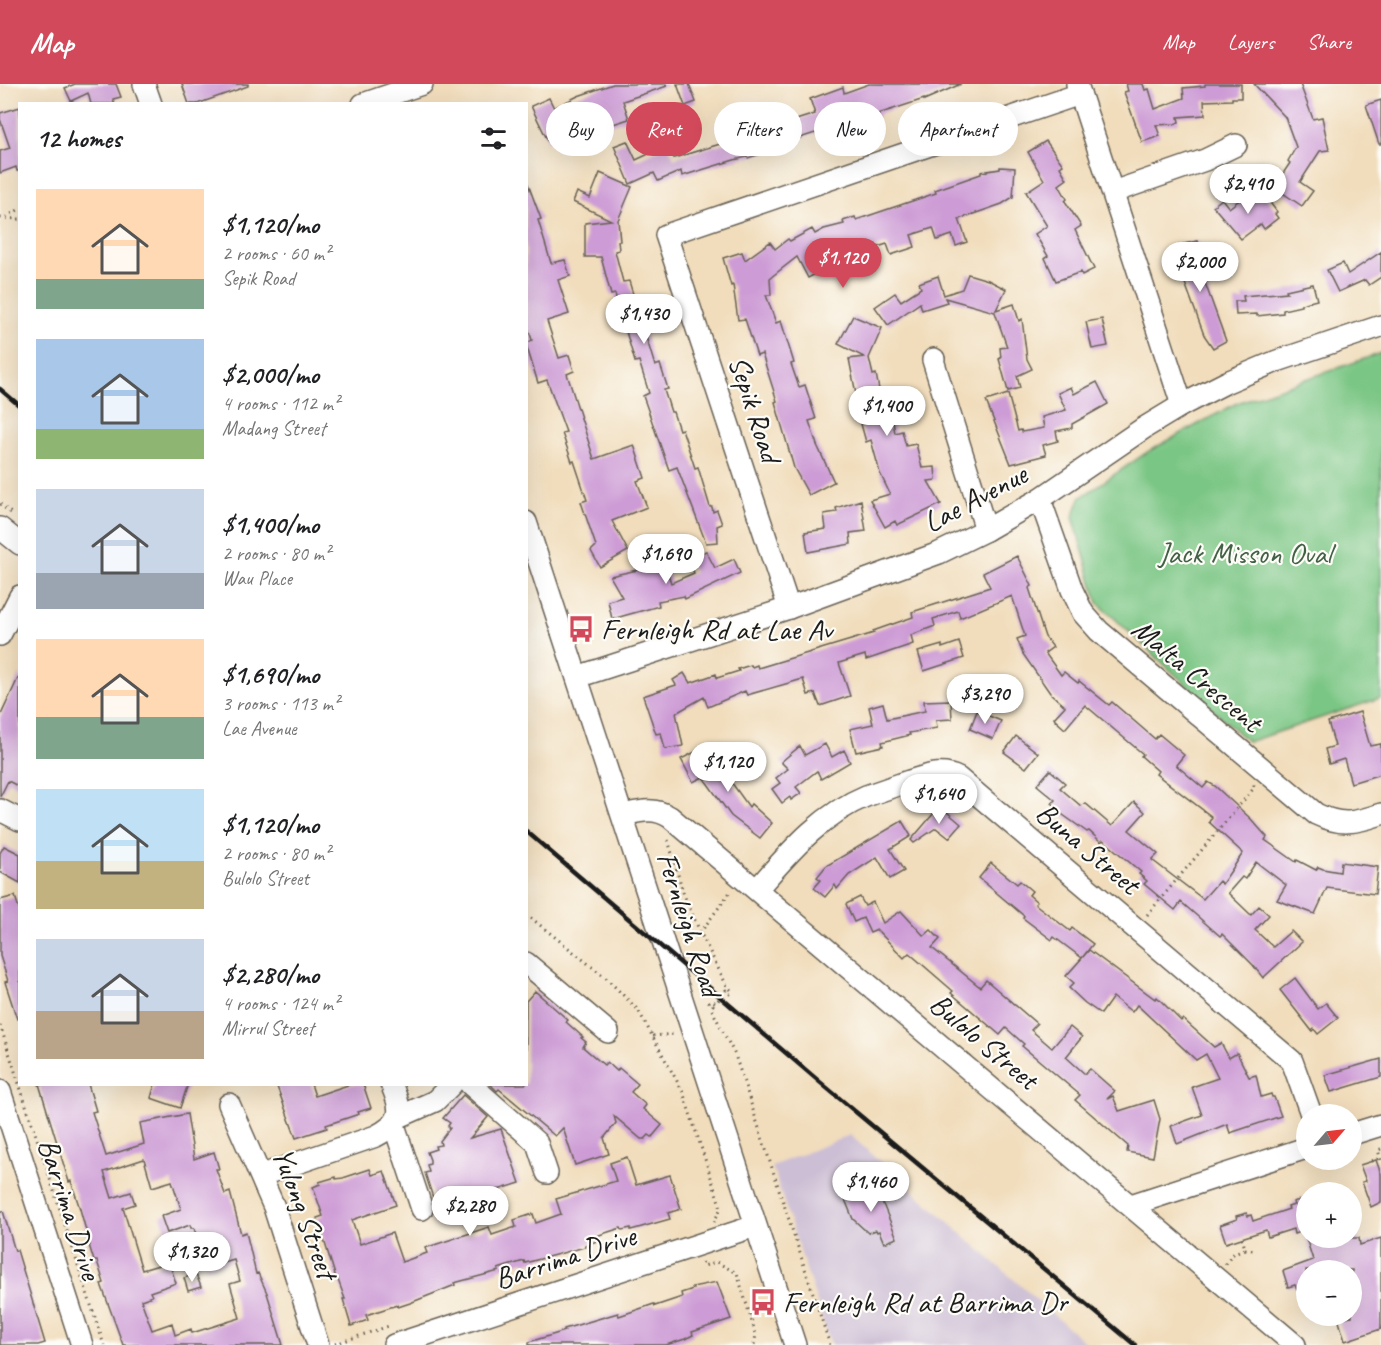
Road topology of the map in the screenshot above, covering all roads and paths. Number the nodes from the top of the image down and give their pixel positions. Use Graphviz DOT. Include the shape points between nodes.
graph roads {
  1 [pos="144,84"];
  2 [pos="422,84"];
  3 [pos="1078,89"];
  4 [pos="387,94"];
  5 [pos="150,102"];
  6 [pos="368,102"];
  7 [pos="1236,145"];
  8 [pos="1113,192"];
  9 [pos="18,210"];
  10 [pos="2,218"];
  11 [pos="18,219"];
  12 [pos="1381,326"];
  13 [pos="934,359"];
  14 [pos="1182,405"];
  15 [pos="1040,499"];
  16 [pos="0,528"];
  17 [pos="528,528"];
  18 [pos="986,530"];
  19 [pos="18,542"];
  20 [pos="18,600"];
  21 [pos="789,608"];
  22 [pos="0,635"];
  23 [pos="577,676"];
  24 [pos="1259,767"];
  25 [pos="0,810"];
  26 [pos="662,812"];
  27 [pos="1381,814"];
  28 [pos="623,815"];
  29 [pos="18,819"];
  30 [pos="736,885"];
  31 [pos="758,889"];
  32 [pos="528,916"];
  33 [pos="1136,928"];
  34 [pos="700,933"];
  35 [pos="528,965"];
  36 [pos="0,1025"];
  37 [pos="608,1032"];
  38 [pos="692,1032"];
  39 [pos="653,1036"];
  40 [pos="18,1080"];
  41 [pos="20,1086"];
  42 [pos="392,1086"];
  43 [pos="450,1086"];
  44 [pos="472,1086"];
  45 [pos="0,1091"];
  46 [pos="229,1104"];
  47 [pos="1307,1104"];
  48 [pos="397,1121"];
  49 [pos="1381,1125"];
  50 [pos="1362,1131"];
  51 [pos="1381,1149"];
  52 [pos="1296,1151"];
  53 [pos="1381,1159"];
  54 [pos="1371,1161"];
  55 [pos="547,1173"];
  56 [pos="262,1175"];
  57 [pos="1131,1205"];
  58 [pos="422,1209"];
  59 [pos="711,1226"];
  60 [pos="755,1226"];
  61 [pos="1242,1237"];
  62 [pos="695,1246"];
  63 [pos="1245,1249"];
  64 [pos="1253,1250"];
  65 [pos="1214,1277"];
  66 [pos="82,1345"];
  67 [pos="104,1345"];
  68 [pos="318,1345"];
  69 [pos="394,1345"];
  70 [pos="754,1345"];
  71 [pos="795,1345"];
  72 [pos="830,1345"];
  73 [pos="1295,1345"];
  1 -- 5 [label="street"];
  2 -- 4 [label="street"];
  3 -- 8 [label="street"];
  3 -- 21 [label="street, Sepik Road" via="666,235"];
  4 -- 6 [label="street"];
  7 -- 8 [label="street"];
  8 -- 14 [label="street"];
  9 -- 10 [label="path"];
  10 -- 11 [label="path"];
  12 -- 14 [label="street, Lae Avenue" via="1277,361"];
  13 -- 18 [label="street"];
  14 -- 15 [label="street, Lae Avenue"];
  15 -- 18 [label="street, Lae Avenue"];
  15 -- 24 [label="street, Malta Crescent" via="1083,613 1099,631"];
  16 -- 19 [label="street"];
  17 -- 23 [label="street, Fernleigh Road"];
  18 -- 21 [label="street, Lae Avenue" via="939,553"];
  20 -- 22 [label="street"];
  21 -- 23 [label="street, Lae Avenue"];
  23 -- 28 [label="street, Fernleigh Road"];
  24 -- 27 [label="street, Malta Crescent" via="1330,821 1357,822"];
  24 -- 33 [label="path" via="1254,774 1254,788"];
  25 -- 29 [label="street"];
  26 -- 28 [label="street" via="647,810"];
  26 -- 31 [label="street, Bulolo Street"];
  26 -- 34 [label="path" via="684,895"];
  28 -- 38 [label="street, Fernleigh Road"];
  30 -- 34 [label="path"];
  31 -- 33 [label="street, Buna Street" via="794,846 840,810 864,797 942,772 958,778"];
  31 -- 57 [label="street, Bulolo Street"];
  32 -- 39 [label="path" via="631,1001"];
  33 -- 47 [label="street, Buna Street" via="1292,1061"];
  34 -- 72 [label="path" via="732,991 730,994 726,990 716,1003 709,1002 735,1055"];
  35 -- 37 [label="street"];
  36 -- 40 [label="path"];
  38 -- 39 [label="path"];
  38 -- 60 [label="street, Fernleigh Road"];
  39 -- 59 [label="path" via="683,1092 721,1208"];
  41 -- 67 [label="path"];
  42 -- 48 [label="street" via="399,1106"];
  43 -- 48 [label="street" via="435,1101"];
  44 -- 55 [label="street" via="537,1143"];
  45 -- 66 [label="street, Barrima Drive"];
  46 -- 56 [label="street, Yulong Street"];
  48 -- 56 [label="street" via="376,1136"];
  48 -- 58 [label="street"];
  49 -- 50 [label="street"];
  51 -- 53 [label="path"];
  52 -- 57 [label="street"];
  53 -- 54 [label="path"];
  56 -- 68 [label="street, Yulong Street"];
  57 -- 65 [label="street, Bulolo Street"];
  60 -- 62 [label="street, Barrima Drive"];
  60 -- 71 [label="street, Fernleigh Road"];
  61 -- 63 [label="path"];
  62 -- 69 [label="street, Barrima Drive"];
  62 -- 70 [label="path" via="704,1266 716,1262 737,1273 756,1335"];
  63 -- 64 [label="path"];
  63 -- 65 [label="path" via="1234,1253"];
  65 -- 73 [label="street, Bulolo Street"];
}
